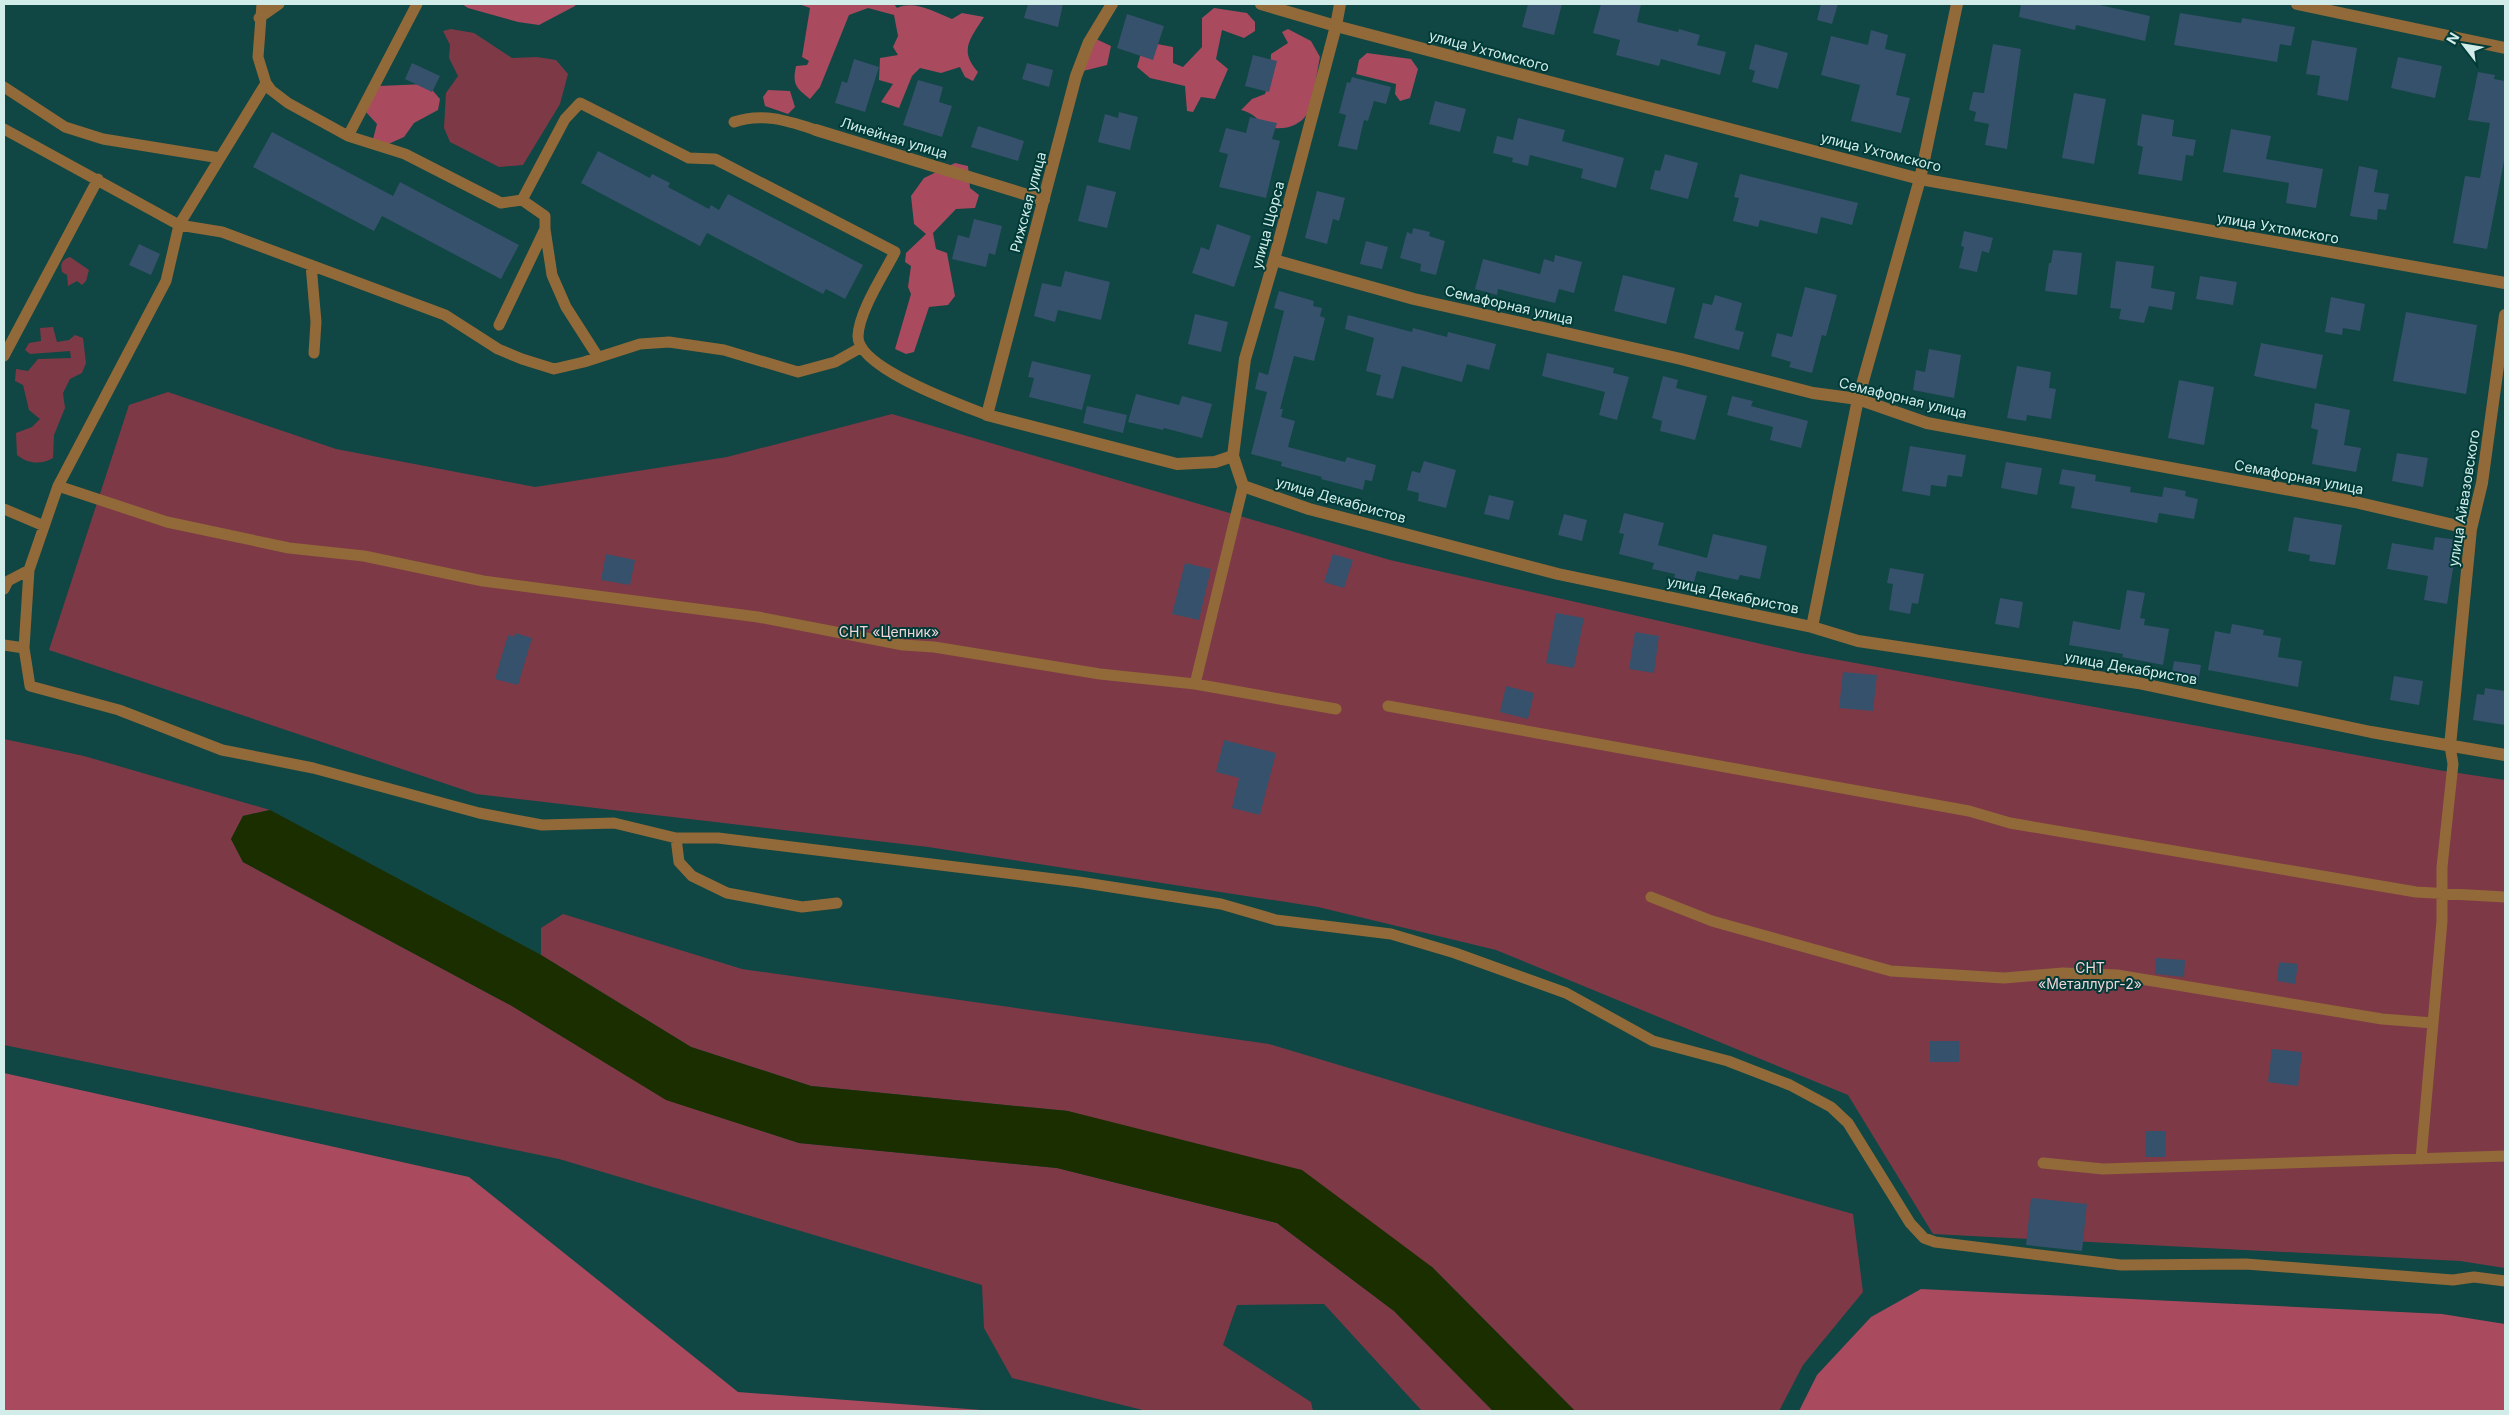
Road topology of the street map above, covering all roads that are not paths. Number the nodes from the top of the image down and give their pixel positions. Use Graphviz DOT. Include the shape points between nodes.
graph roads {
  1 [pos="262,4"];
  2 [pos="279,4"];
  3 [pos="417,4"];
  4 [pos="1112,4"];
  5 [pos="1260,4"];
  6 [pos="1340,4"];
  7 [pos="1957,4"];
  8 [pos="2297,4"];
  9 [pos="259,18"];
  10 [pos="1336,26"];
  11 [pos="2505,48"];
  12 [pos="266,84"];
  13 [pos="4,87"];
  14 [pos="734,122"];
  15 [pos="4,129"];
  16 [pos="816,130"];
  17 [pos="348,136"];
  18 [pos="220,158"];
  19 [pos="98,179"];
  20 [pos="1920,179"];
  21 [pos="522,200"];
  22 [pos="1044,200"];
  23 [pos="180,225"];
  24 [pos="545,229"];
  25 [pos="1274,260"];
  26 [pos="311,265"];
  27 [pos="2505,283"];
  28 [pos="2505,315"];
  29 [pos="499,325"];
  30 [pos="860,348"];
  31 [pos="314,353"];
  32 [pos="4,356"];
  33 [pos="598,357"];
  34 [pos="1858,399"];
  35 [pos="987,415"];
  36 [pos="1233,456"];
  37 [pos="58,486"];
  38 [pos="1243,486"];
  39 [pos="4,510"];
  40 [pos="44,526"];
  41 [pos="2472,529"];
  42 [pos="29,570"];
  43 [pos="4,589"];
  44 [pos="1812,626"];
  45 [pos="4,644"];
  46 [pos="24,648"];
  47 [pos="1195,684"];
  48 [pos="1388,706"];
  49 [pos="1336,709"];
  50 [pos="2450,746"];
  51 [pos="2505,755"];
  52 [pos="676,838"];
  53 [pos="2442,893"];
  54 [pos="1651,897"];
  55 [pos="2505,897"];
  56 [pos="837,904"];
  57 [pos="2433,1023"];
  58 [pos="2505,1156"];
  59 [pos="2421,1159"];
  60 [pos="2043,1163"];
  61 [pos="2505,1281"];
  1 -- 9 [label="lane"];
  2 -- 9 [label="lane"];
  3 -- 17 [label="lane"];
  4 -- 22 [label="street, Рижская улица" via="1089,42 1076,76"];
  5 -- 10 [label="street, улица Ухтомского"];
  6 -- 10 [label="street, улица Щорса"];
  7 -- 20 [label="street"];
  8 -- 11 [label="street"];
  9 -- 12 [label="lane" via="258,58"];
  10 -- 20 [label="street, улица Ухтомского"];
  10 -- 25 [label="street, улица Щорса"];
  12 -- 17 [label="lane" via="288,103"];
  12 -- 18 [label="lane"];
  13 -- 18 [label="lane" via="65,127 103,139"];
  14 -- 16 [label="lane, Линейная улица" via="749,117 782,119"];
  15 -- 19 [label="lane"];
  16 -- 22 [label="street, Линейная улица"];
  17 -- 21 [label="lane" via="405,154 501,202"];
  18 -- 23 [label="lane"];
  19 -- 23 [label="lane"];
  19 -- 32 [label="lane"];
  20 -- 27 [label="street, улица Ухтомского"];
  20 -- 34 [label="street"];
  21 -- 24 [label="lane" via="546,216"];
  21 -- 30 [label="lane" via="565,120 580,104 689,158 715,159 895,252 863,315 858,336"];
  22 -- 35 [label="street, Рижская улица"];
  23 -- 26 [label="lane" via="222,232"];
  23 -- 37 [label="lane" via="166,281"];
  24 -- 29 [label="lane"];
  24 -- 33 [label="lane" via="552,274 566,307"];
  25 -- 34 [label="street, Семафорная улица" via="1414,299 1681,359 1813,393"];
  25 -- 36 [label="street, улица Щорса" via="1245,359"];
  26 -- 31 [label="lane" via="316,322"];
  26 -- 33 [label="lane" via="445,315 498,349 522,360 554,369"];
  28 -- 41 [label="street, улица Айвазовского" via="2482,483"];
  30 -- 33 [label="lane" via="835,362 798,372 724,350 669,342 640,344"];
  30 -- 35 [label="lane" via="887,370 922,390"];
  34 -- 41 [label="street, Семафорная улица" via="1928,423 2355,502"];
  34 -- 44 [label="street"];
  35 -- 36 [label="street" via="1177,464 1215,462"];
  36 -- 38 [label="street"];
  37 -- 40 [label="lane"];
  37 -- 47 [label="lane" via="166,522 289,548 364,556 483,581 758,617 904,645 1100,674"];
  38 -- 44 [label="street, улица Декабристов" via="1309,509 1558,574"];
  38 -- 47 [label="lane"];
  39 -- 40 [label="lane"];
  40 -- 42 [label="lane"];
  41 -- 50 [label="street, улица Айвазовского"];
  42 -- 43 [label="lane" via="8,581"];
  42 -- 46 [label="lane"];
  44 -- 50 [label="street, улица Декабристов" via="1858,641 2138,683"];
  45 -- 46 [label="lane"];
  46 -- 52 [label="lane" via="30,686 119,710 222,750 313,768 479,814 542,825 614,823"];
  47 -- 49 [label="lane"];
  48 -- 53 [label="lane" via="1970,811 2020,824 2416,892"];
  50 -- 51 [label="street, улица Декабристов"];
  50 -- 53 [label="lane" via="2453,764"];
  52 -- 56 [label="lane" via="679,862 692,876 727,893 802,908"];
  52 -- 61 [label="lane" via="718,838 1079,882 1221,904 1276,920 1391,934 1455,953 1566,993 1654,1041 1746,1068 1790,1085 1831,1107 1848,1124 1910,1223 1924,1238 1935,1242 2121,1265 2246,1264"];
  53 -- 55 [label="lane"];
  53 -- 57 [label="lane"];
  54 -- 57 [label="lane" via="1712,921 1891,971 2004,978 2063,973 2117,975 2382,1019"];
  57 -- 59 [label="lane"];
  58 -- 59 [label="lane"];
  59 -- 60 [label="lane" via="2103,1169"];
}
